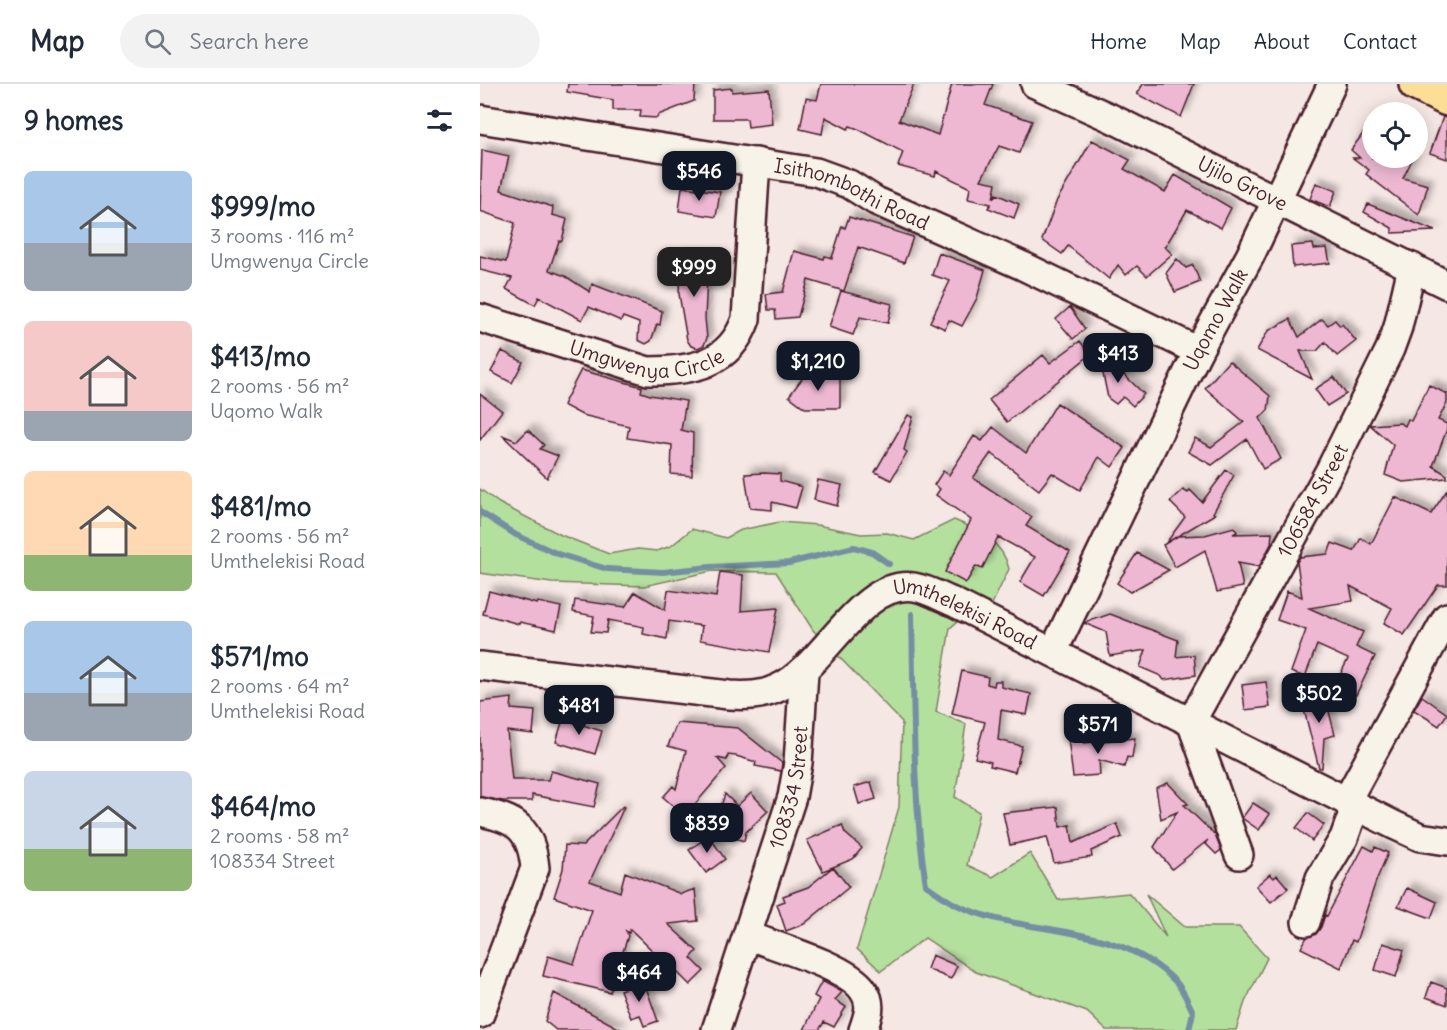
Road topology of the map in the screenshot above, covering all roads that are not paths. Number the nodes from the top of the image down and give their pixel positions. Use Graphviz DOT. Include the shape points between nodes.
graph roads {
  1 [pos="1035,84"];
  2 [pos="1332,84"];
  3 [pos="1416,84"];
  4 [pos="1447,99"];
  5 [pos="480,119"];
  6 [pos="756,162"];
  7 [pos="1277,200"];
  8 [pos="1412,267"];
  9 [pos="1447,285"];
  10 [pos="480,318"];
  11 [pos="1198,351"];
  12 [pos="1447,617"];
  13 [pos="1053,652"];
  14 [pos="480,666"];
  15 [pos="804,672"];
  16 [pos="1191,722"];
  17 [pos="1347,800"];
  18 [pos="480,812"];
  19 [pos="1447,841"];
  20 [pos="1239,855"];
  21 [pos="1306,922"];
  22 [pos="748,936"];
  23 [pos="480,1014"];
  24 [pos="716,1030"];
  25 [pos="863,1030"];
  1 -- 7 [label="street, Ujilo Grove"];
  2 -- 7 [label="street, Uqomo Walk"];
  3 -- 4 [label="main road"];
  5 -- 6 [label="street, Isithombothi Road"];
  6 -- 10 [label="street, Umgwenya Circle" via="746,319 736,342 719,357 676,369 648,371"];
  6 -- 11 [label="street, Isithombothi Road" via="816,172 849,184 876,201 1011,260"];
  7 -- 8 [label="street, Ujilo Grove"];
  7 -- 11 [label="street, Uqomo Walk"];
  8 -- 9 [label="street, Ujilo Grove"];
  8 -- 16 [label="street, 106584 Street" via="1390,349 1330,470"];
  11 -- 13 [label="street, Uqomo Walk"];
  12 -- 17 [label="street"];
  13 -- 15 [label="street, Umthelekisi Road" via="932,593 914,587 900,588 874,596"];
  13 -- 16 [label="street, Umthelekisi Road"];
  14 -- 15 [label="street, Umthelekisi Road" via="747,696 780,688"];
  15 -- 22 [label="street, 108334 Street" via="792,797"];
  16 -- 17 [label="street, Umthelekisi Road"];
  16 -- 20 [label="street"];
  17 -- 19 [label="street, Umthelekisi Road" via="1420,837"];
  17 -- 21 [label="street" via="1353,813 1344,838 1320,878"];
  18 -- 23 [label="street" via="516,822 530,844 535,868"];
  22 -- 24 [label="street, 108334 Street"];
  22 -- 25 [label="street" via="832,968 858,984 867,996 869,1011"];
}
